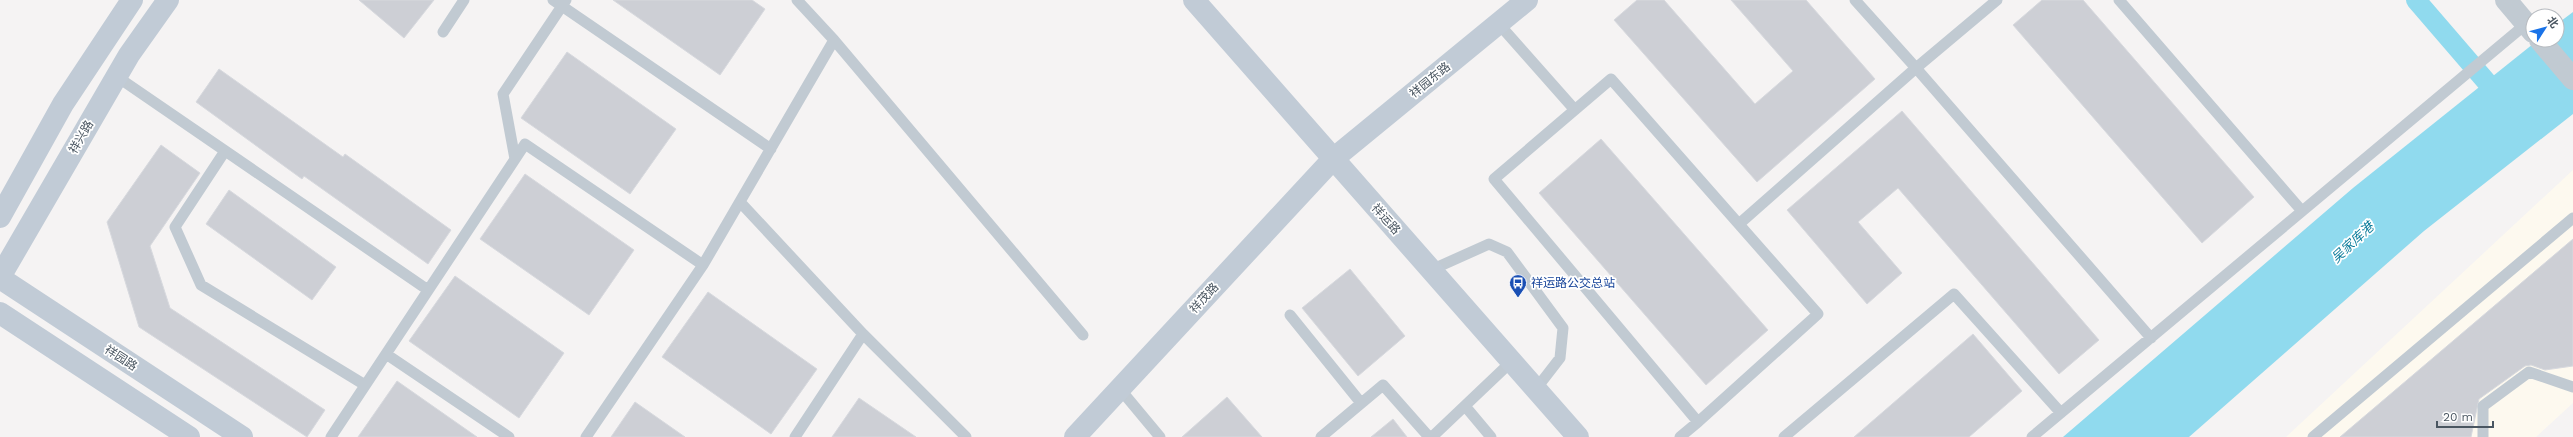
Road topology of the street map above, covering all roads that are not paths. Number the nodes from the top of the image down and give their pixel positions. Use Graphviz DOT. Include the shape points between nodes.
graph roads {
  1 [pos="132,0"];
  2 [pos="168,0"];
  3 [pos="464,0"];
  4 [pos="553,0"];
  5 [pos="566,0"];
  6 [pos="797,0"];
  7 [pos="1194,0"];
  8 [pos="1527,0"];
  9 [pos="1855,0"];
  10 [pos="1997,0"];
  11 [pos="2119,0"];
  12 [pos="2506,0"];
  13 [pos="1498,23"];
  14 [pos="2525,23"];
  15 [pos="443,32"];
  16 [pos="2525,38"];
  17 [pos="834,40"];
  18 [pos="2547,48"];
  19 [pos="1916,68"];
  20 [pos="116,76"];
  21 [pos="2573,79"];
  22 [pos="1575,110"];
  23 [pos="771,149"];
  24 [pos="225,151"];
  25 [pos="515,158"];
  26 [pos="1333,159"];
  27 [pos="740,202"];
  28 [pos="2302,211"];
  29 [pos="0,217"];
  30 [pos="2573,218"];
  31 [pos="1739,224"];
  32 [pos="703,265"];
  33 [pos="1431,270"];
  34 [pos="0,278"];
  35 [pos="428,290"];
  36 [pos="0,313"];
  37 [pos="1290,315"];
  38 [pos="863,334"];
  39 [pos="1083,335"];
  40 [pos="2151,338"];
  41 [pos="386,354"];
  42 [pos="1512,361"];
  43 [pos="365,385"];
  44 [pos="2573,387"];
  45 [pos="1120,389"];
  46 [pos="1536,389"];
  47 [pos="1361,403"];
  48 [pos="1465,406"];
  49 [pos="2061,413"];
  50 [pos="1698,422"];
  51 [pos="189,437"];
  52 [pos="242,437"];
  53 [pos="331,437"];
  54 [pos="509,437"];
  55 [pos="586,437"];
  56 [pos="795,437"];
  57 [pos="966,437"];
  58 [pos="1075,437"];
  59 [pos="1160,437"];
  60 [pos="1321,437"];
  61 [pos="1431,437"];
  62 [pos="1491,437"];
  63 [pos="1578,437"];
  64 [pos="1680,437"];
  65 [pos="1784,437"];
  66 [pos="2032,437"];
  67 [pos="2313,437"];
  68 [pos="2483,437"];
  1 -- 29 [label="street" via="63,104"];
  2 -- 20 [label="street, 祥兴路"];
  3 -- 15 [label="lane"];
  4 -- 23 [label="lane"];
  5 -- 25 [label="lane" via="503,94"];
  6 -- 17 [label="lane"];
  7 -- 26 [label="street, 祥运路"];
  8 -- 13 [label="street, 祥园东路"];
  9 -- 19 [label="lane"];
  10 -- 19 [label="lane"];
  11 -- 28 [label="lane"];
  12 -- 14 [label="street"];
  13 -- 22 [label="lane"];
  13 -- 26 [label="street, 祥园东路"];
  16 -- 28 [label="lane"];
  17 -- 23 [label="lane"];
  17 -- 39 [label="lane"];
  18 -- 21 [label="street"];
  19 -- 31 [label="lane"];
  19 -- 40 [label="lane"];
  20 -- 24 [label="lane"];
  20 -- 34 [label="street, 祥兴路"];
  22 -- 31 [label="lane" via="1611,79"];
  22 -- 50 [label="lane" via="1494,179"];
  23 -- 27 [label="lane"];
  24 -- 35 [label="lane"];
  24 -- 43 [label="lane" via="175,227 201,285"];
  25 -- 32 [label="lane" via="525,144"];
  25 -- 35 [label="lane"];
  26 -- 33 [label="street, 祥运路"];
  26 -- 45 [label="street, 祥茂路"];
  27 -- 32 [label="lane"];
  27 -- 38 [label="lane"];
  28 -- 40 [label="lane"];
  30 -- 67 [label="lane"];
  31 -- 50 [label="lane" via="1818,314"];
  32 -- 55 [label="lane"];
  33 -- 42 [label="street, 祥运路"];
  33 -- 46 [label="lane" via="1489,244 1507,252 1563,328 1560,358"];
  34 -- 52 [label="street, 祥园路"];
  35 -- 41 [label="lane"];
  36 -- 51 [label="street"];
  37 -- 47 [label="lane"];
  38 -- 56 [label="lane"];
  38 -- 57 [label="lane"];
  40 -- 49 [label="lane"];
  41 -- 43 [label="lane"];
  41 -- 54 [label="lane"];
  42 -- 46 [label="street, 祥运路"];
  42 -- 48 [label="lane"];
  43 -- 53 [label="lane"];
  44 -- 68 [label="lane" via="2529,372 2483,406"];
  45 -- 58 [label="street, 祥茂路"];
  45 -- 59 [label="lane"];
  46 -- 63 [label="street, 祥运路"];
  47 -- 60 [label="lane"];
  47 -- 61 [label="lane" via="1383,385"];
  48 -- 61 [label="lane"];
  48 -- 62 [label="lane"];
  49 -- 65 [label="lane" via="1954,294"];
  49 -- 66 [label="lane"];
  50 -- 64 [label="lane"];
}
